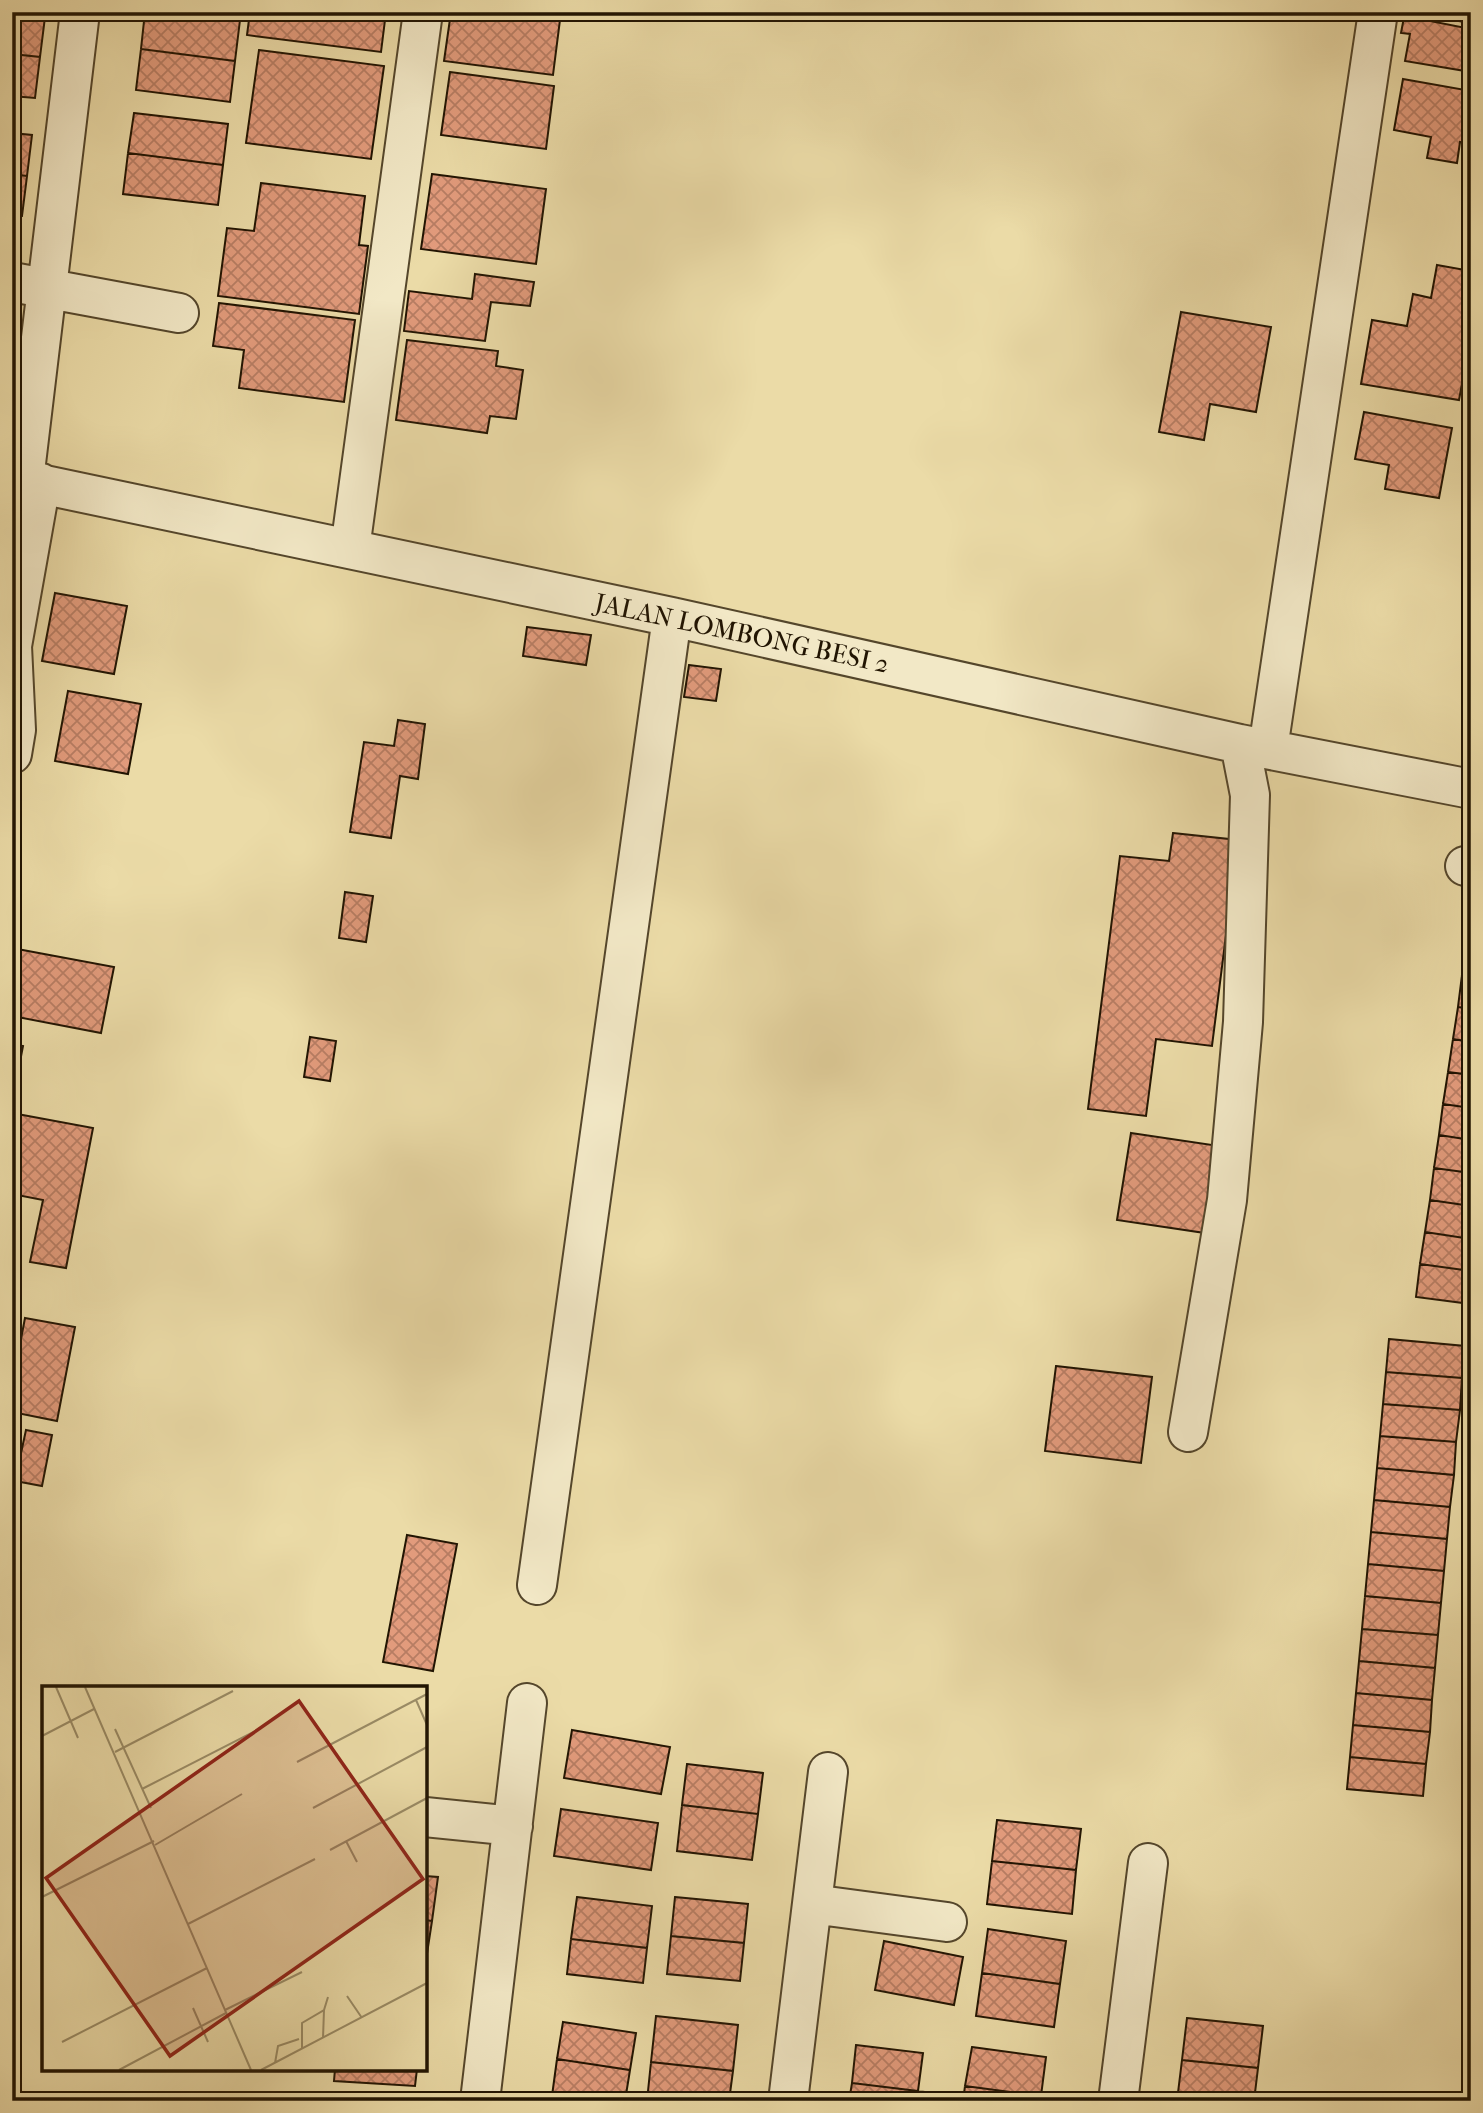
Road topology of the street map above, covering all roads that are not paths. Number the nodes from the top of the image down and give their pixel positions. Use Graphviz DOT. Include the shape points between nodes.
graph roads {
  1 [pos="80,12"];
  2 [pos="423,12"];
  3 [pos="1378,12"];
  4 [pos="30,285"];
  5 [pos="179,313"];
  6 [pos="26,480"];
  7 [pos="350,549"];
  8 [pos="672,617"];
  9 [pos="1254,746"];
  10 [pos="12,754"];
  11 [pos="1471,789"];
  12 [pos="1188,1432"];
  13 [pos="537,1585"];
  14 [pos="527,1703"];
  15 [pos="828,1772"];
  16 [pos="427,1817"];
  17 [pos="513,1826"];
  18 [pos="1148,1863"];
  19 [pos="812,1904"];
  20 [pos="947,1923"];
  21 [pos="480,2101"];
  22 [pos="788,2101"];
  23 [pos="1118,2101"];
  1 -- 4 [label="street"];
  2 -- 7 [label="street"];
  3 -- 9 [label="street"];
  4 -- 5 [label="street"];
  4 -- 6 [label="street"];
  6 -- 7 [label="street, JALAN LOMBONG BESI 2"];
  6 -- 10 [label="street" via="12,646 16,730"];
  7 -- 8 [label="street, JALAN LOMBONG BESI 2"];
  8 -- 9 [label="street, JALAN LOMBONG BESI 2"];
  8 -- 13 [label="street"];
  9 -- 11 [label="street, JALAN LOMBONG BESI 2"];
  9 -- 12 [label="street" via="1242,1022 1227,1200"];
  14 -- 17 [label="street"];
  15 -- 19 [label="street"];
  16 -- 17 [label="street"];
  17 -- 21 [label="street"];
  18 -- 23 [label="street"];
  19 -- 20 [label="street"];
  19 -- 22 [label="street"];
}
